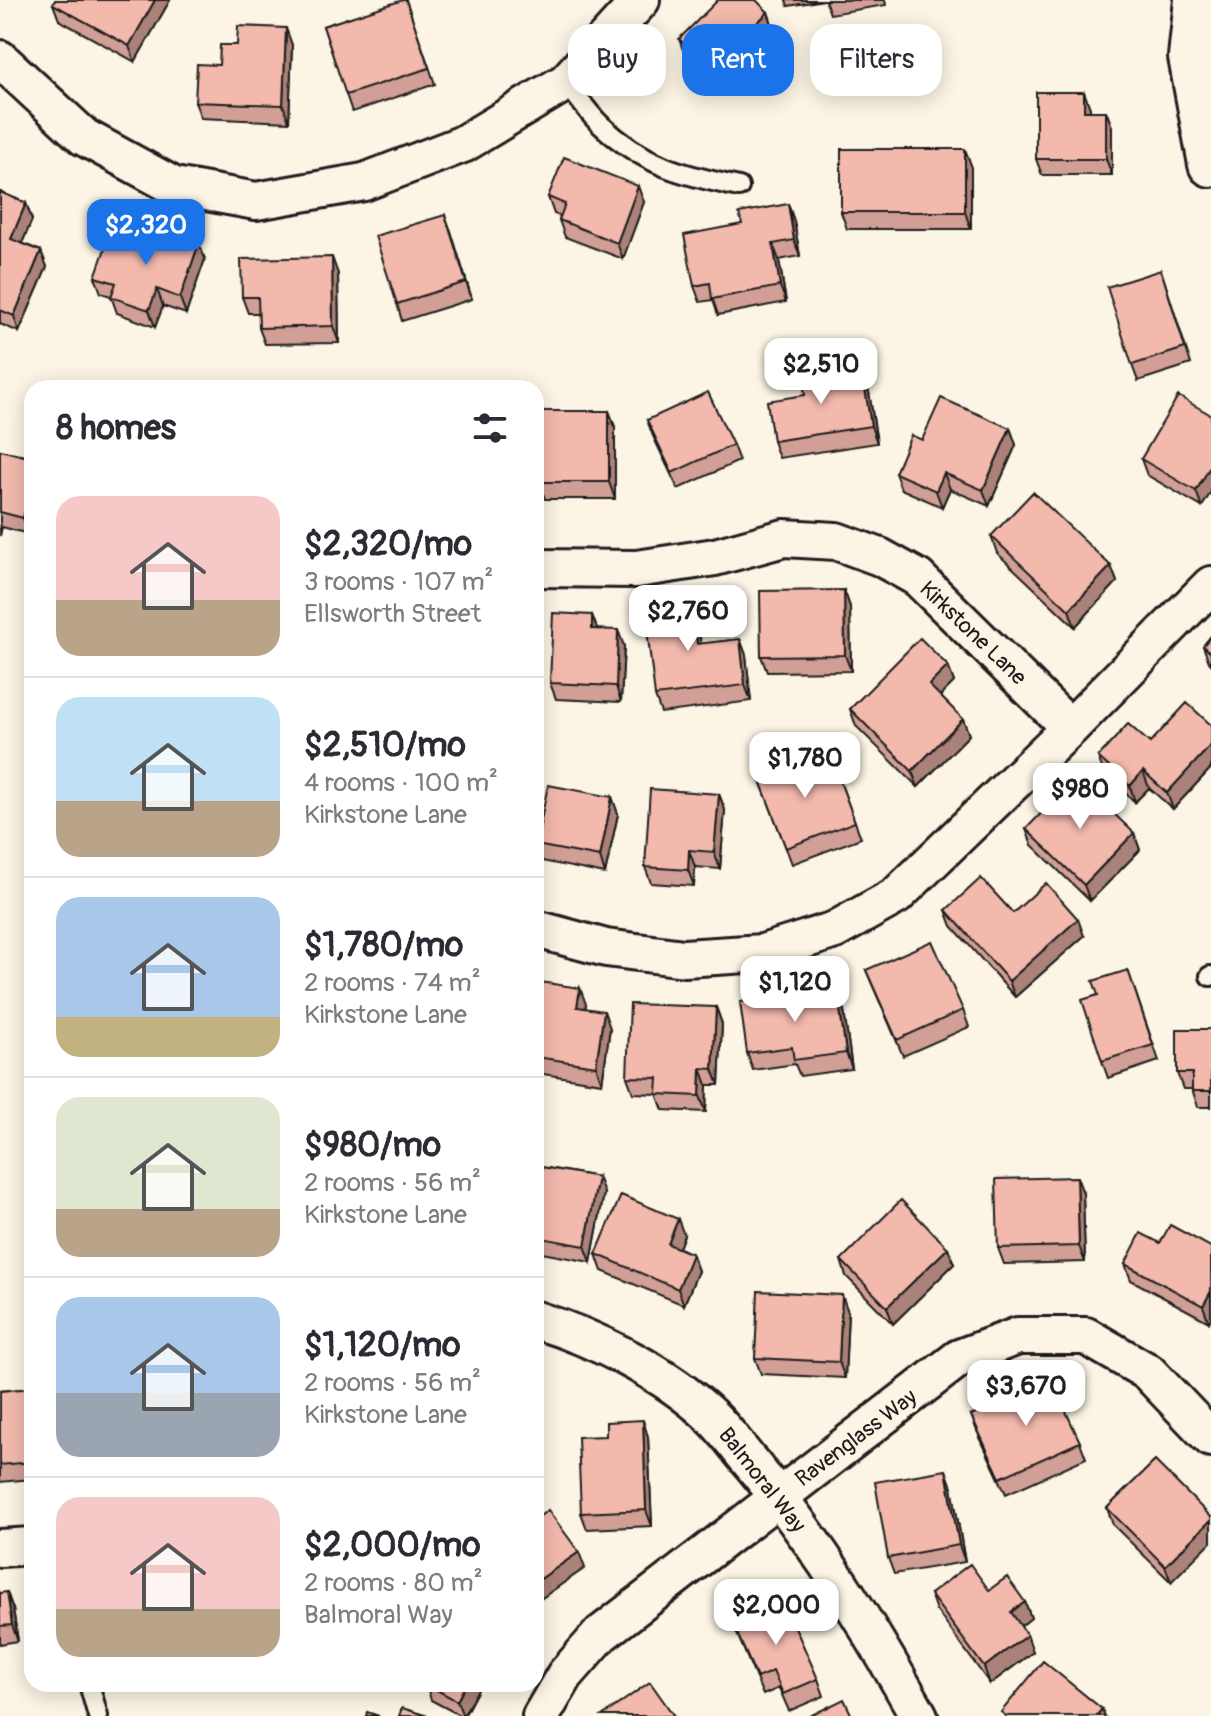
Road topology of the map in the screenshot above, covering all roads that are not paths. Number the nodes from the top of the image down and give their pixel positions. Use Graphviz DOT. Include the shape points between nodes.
graph roads {
  1 [pos="641,0"];
  2 [pos="1197,0"];
  3 [pos="0,59"];
  4 [pos="566,82"];
  5 [pos="1211,164"];
  6 [pos="739,187"];
  7 [pos="544,568"];
  8 [pos="1211,585"];
  9 [pos="1070,728"];
  10 [pos="544,931"];
  11 [pos="544,1322"];
  12 [pos="1211,1438"];
  13 [pos="779,1496"];
  14 [pos="24,1546"];
  15 [pos="0,1548"];
  16 [pos="91,1692"];
  17 [pos="98,1716"];
  18 [pos="541,1716"];
  19 [pos="919,1716"];
  1 -- 4 [label="street"];
  2 -- 5 [label="street" via="1191,57"];
  3 -- 4 [label="street" via="84,137 174,186 256,201 364,182 463,144"];
  4 -- 6 [label="lane" via="599,124 643,158 683,175"];
  7 -- 9 [label="street, Kirkstone Lane" via="637,569 715,557 784,538 836,541 918,578"];
  8 -- 9 [label="street"];
  9 -- 10 [label="street" via="896,896 835,930 763,953 684,958 606,948"];
  11 -- 13 [label="street, Balmoral Way" via="574,1331 648,1369 711,1416"];
  12 -- 13 [label="street, Ravenglass Way" via="1148,1372 1086,1336 1018,1336 959,1358"];
  13 -- 18 [label="street, Ravenglass Way" via="601,1634 565,1675"];
  13 -- 19 [label="street, Balmoral Way" via="872,1632"];
  14 -- 15 [label="street"];
  16 -- 17 [label="lane"];
}
